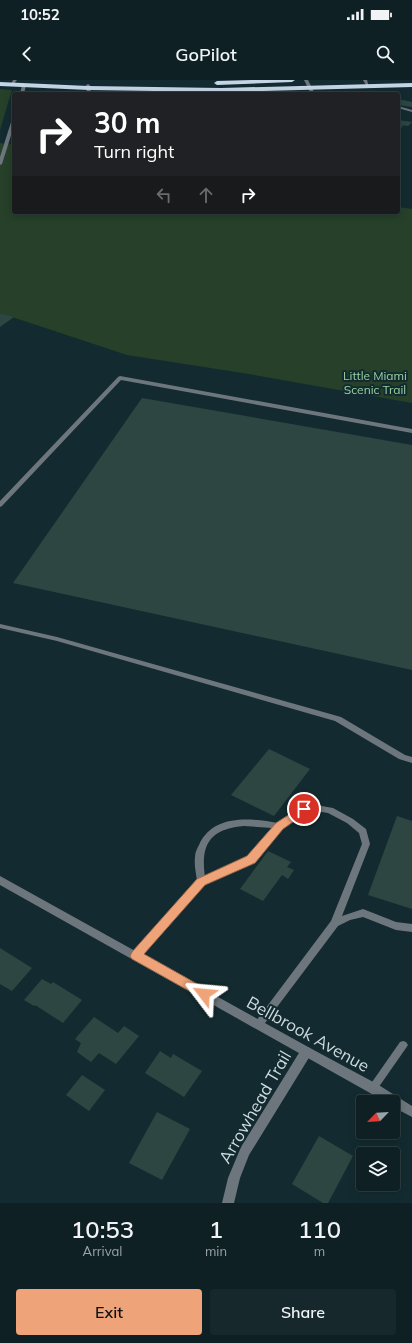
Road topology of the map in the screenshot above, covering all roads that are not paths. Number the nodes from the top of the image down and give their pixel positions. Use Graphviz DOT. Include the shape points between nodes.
graph roads {
  1 [pos="292,80"];
  2 [pos="306,80"];
  3 [pos="365,80"];
  4 [pos="14,82"];
  5 [pos="204,83"];
  6 [pos="212,83"];
  7 [pos="0,84"];
  8 [pos="24,85"];
  9 [pos="412,85"];
  10 [pos="88,86"];
  11 [pos="368,86"];
  12 [pos="310,88"];
  13 [pos="22,92"];
  14 [pos="89,92"];
  15 [pos="312,92"];
  16 [pos="400,108"];
  17 [pos="412,111"];
  18 [pos="12,125"];
  19 [pos="0,164"];
  20 [pos="412,431"];
  21 [pos="0,505"];
  22 [pos="0,626"];
  23 [pos="412,760"];
  24 [pos="279,826"];
  25 [pos="0,880"];
  26 [pos="201,882"];
  27 [pos="335,923"];
  28 [pos="412,928"];
  29 [pos="136,956"];
  30 [pos="258,1024"];
  31 [pos="403,1045"];
  32 [pos="306,1052"];
  33 [pos="373,1088"];
  34 [pos="412,1112"];
  35 [pos="228,1203"];
  1 -- 6 [label="highway"];
  2 -- 12 [label="lane"];
  3 -- 11 [label="lane"];
  4 -- 7 [label="highway"];
  4 -- 8 [label="highway"];
  5 -- 10 [label="highway"];
  8 -- 10 [label="highway"];
  8 -- 13 [label="street"];
  9 -- 11 [label="highway"];
  10 -- 12 [label="highway" via="221,90"];
  10 -- 14 [label="lane"];
  11 -- 12 [label="highway"];
  12 -- 15 [label="lane"];
  16 -- 17 [label="lane"];
  18 -- 19 [label="street"];
  20 -- 21 [label="lane" via="120,378"];
  22 -- 23 [label="lane" via="57,639 338,719 402,757"];
  24 -- 26 [label="lane" via="251,860"];
  24 -- 26 [label="lane" via="237,822 216,830 205,840 199,853"];
  24 -- 27 [label="lane" via="304,809 316,808 330,810 350,820 363,831 366,844"];
  25 -- 29 [label="street, Bellbrook Avenue"];
  26 -- 29 [label="lane"];
  27 -- 28 [label="lane" via="363,913 396,926"];
  27 -- 30 [label="lane"];
  29 -- 30 [label="street, Bellbrook Avenue"];
  30 -- 32 [label="street, Bellbrook Avenue"];
  31 -- 33 [label="lane"];
  32 -- 33 [label="street, Bellbrook Avenue"];
  32 -- 35 [label="street, Arrowhead Trail" via="245,1151 234,1178"];
  33 -- 34 [label="street, Bellbrook Avenue"];
}
